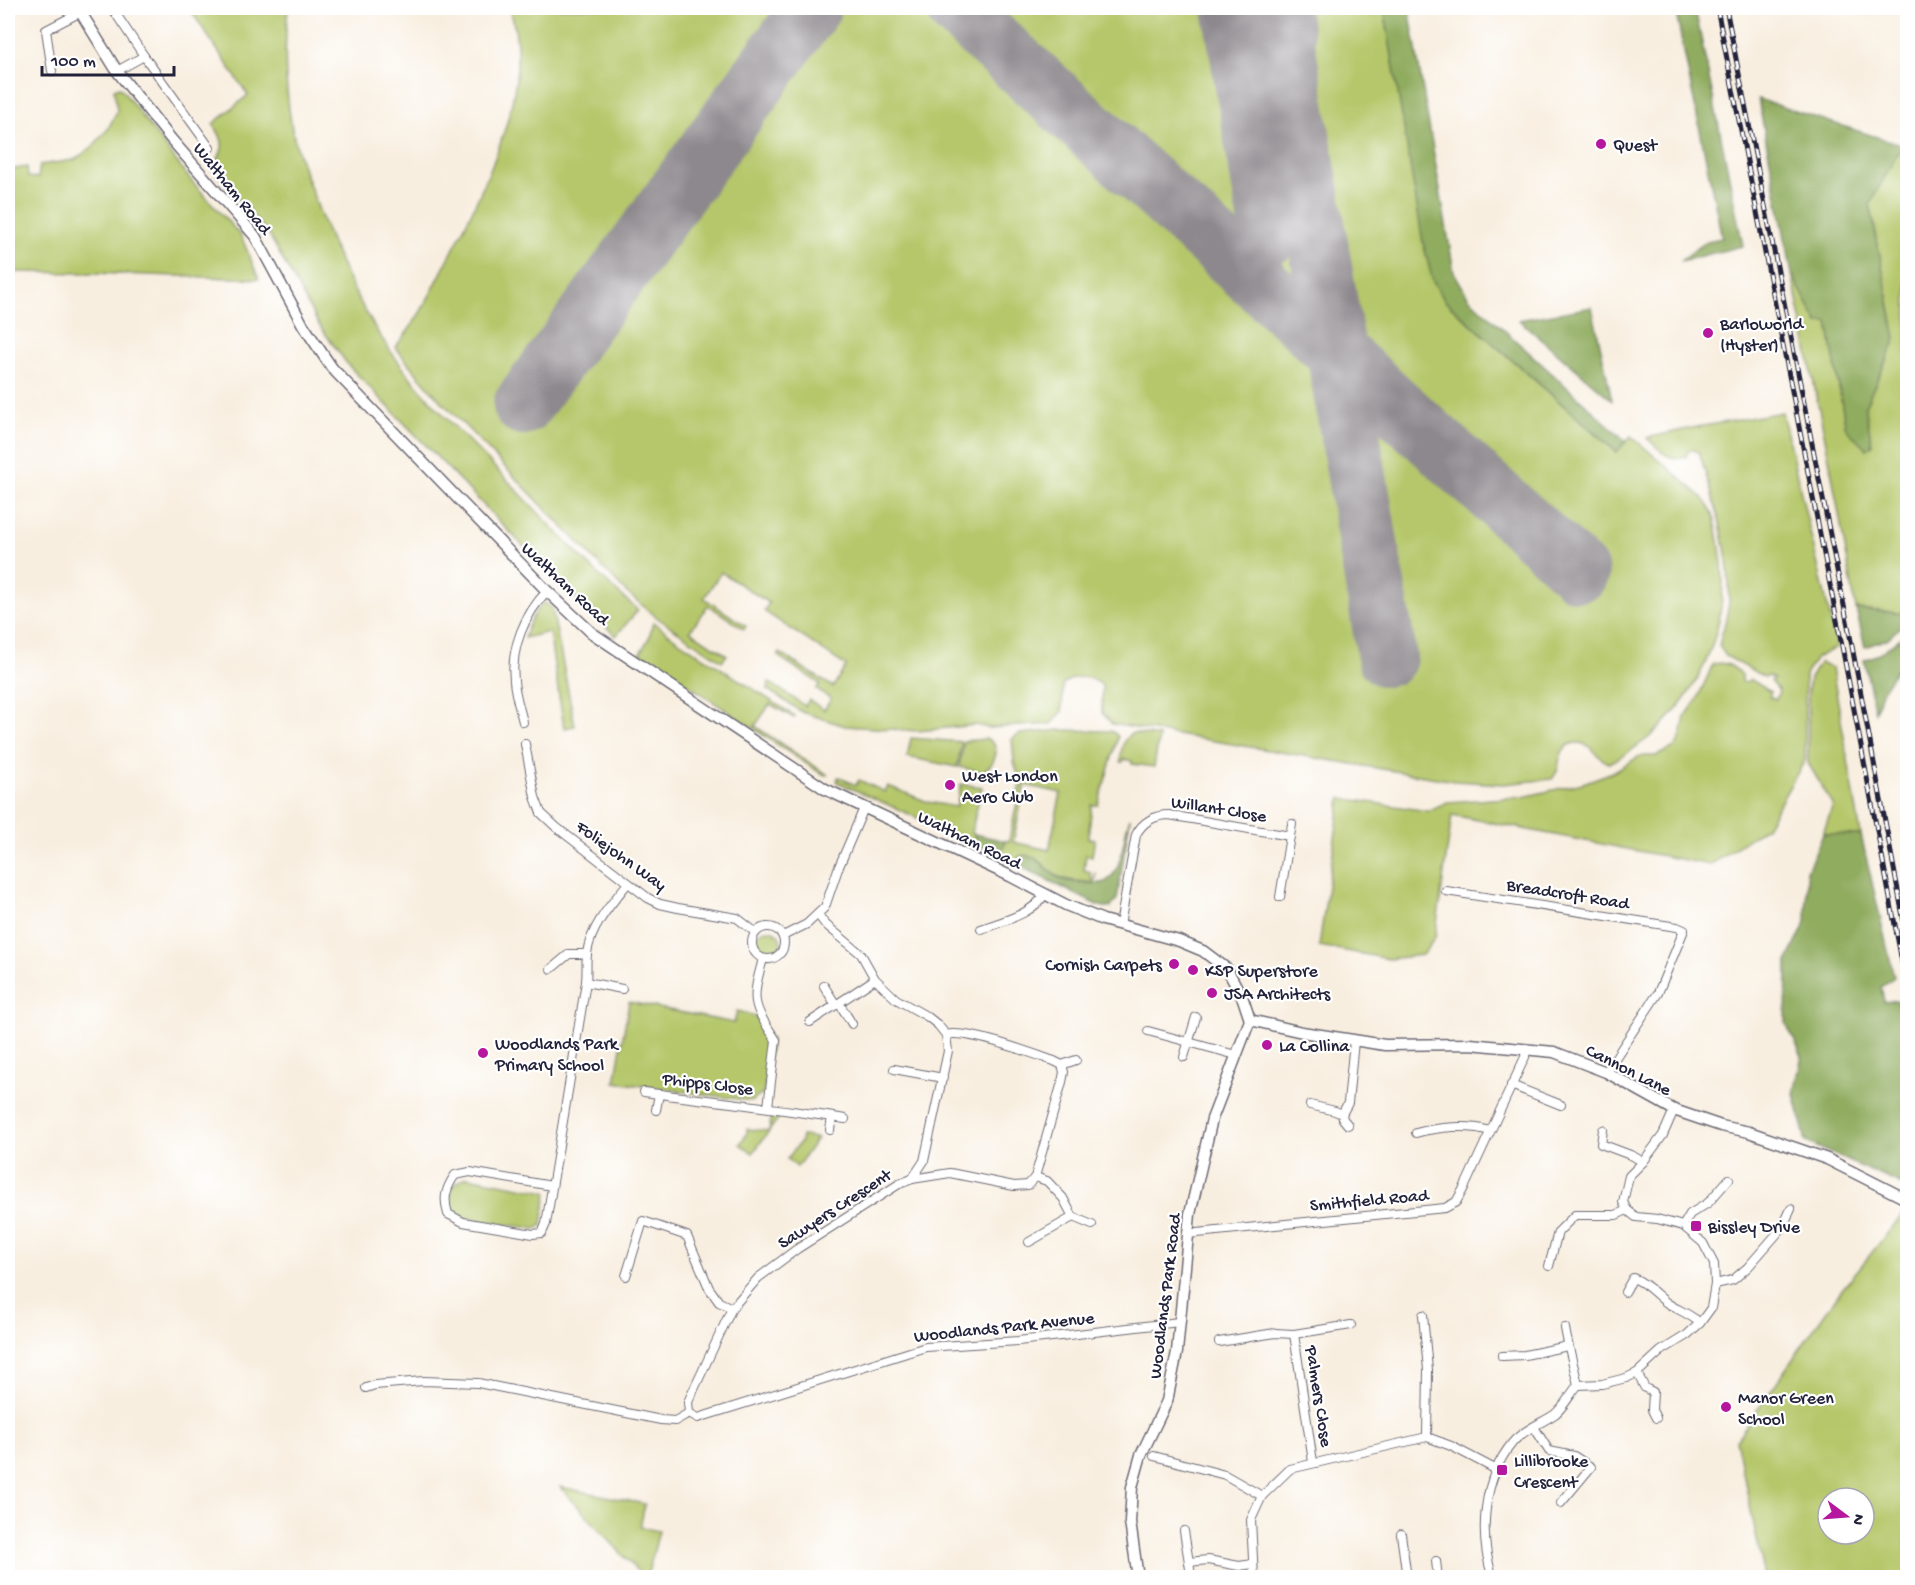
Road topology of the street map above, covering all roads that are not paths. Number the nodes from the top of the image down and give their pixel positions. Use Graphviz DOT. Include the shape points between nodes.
graph roads {
  1 [pos="112,8"];
  2 [pos="80,10"];
  3 [pos="144,56"];
  4 [pos="52,71"];
  5 [pos="117,71"];
  6 [pos="210,148"];
  7 [pos="547,591"];
  8 [pos="523,722"];
  9 [pos="525,744"];
  10 [pos="864,807"];
  11 [pos="1292,824"];
  12 [pos="1290,836"];
  13 [pos="628,883"];
  14 [pos="1446,891"];
  15 [pos="1045,894"];
  16 [pos="1280,897"];
  17 [pos="818,915"];
  18 [pos="1120,925"];
  19 [pos="981,929"];
  20 [pos="755,932"];
  21 [pos="783,936"];
  22 [pos="587,954"];
  23 [pos="763,959"];
  24 [pos="551,969"];
  25 [pos="875,979"];
  26 [pos="586,982"];
  27 [pos="824,986"];
  28 [pos="622,989"];
  29 [pos="838,1004"];
  30 [pos="1196,1017"];
  31 [pos="1250,1020"];
  32 [pos="810,1022"];
  33 [pos="852,1024"];
  34 [pos="1148,1031"];
  35 [pos="946,1035"];
  36 [pos="1354,1041"];
  37 [pos="1189,1042"];
  38 [pos="1526,1048"];
  39 [pos="1236,1055"];
  40 [pos="1184,1057"];
  41 [pos="1076,1060"];
  42 [pos="1062,1065"];
  43 [pos="894,1069"];
  44 [pos="1606,1072"];
  45 [pos="943,1078"];
  46 [pos="1511,1085"];
  47 [pos="644,1092"];
  48 [pos="659,1094"];
  49 [pos="1310,1105"];
  50 [pos="1561,1105"];
  51 [pos="768,1107"];
  52 [pos="656,1110"];
  53 [pos="1674,1110"];
  54 [pos="1342,1114"];
  55 [pos="832,1117"];
  56 [pos="845,1119"];
  57 [pos="1348,1125"];
  58 [pos="830,1130"];
  59 [pos="1603,1130"];
  60 [pos="1490,1131"];
  61 [pos="1416,1133"];
  62 [pos="924,1161"];
  63 [pos="1643,1162"];
  64 [pos="936,1174"];
  65 [pos="1035,1177"];
  66 [pos="912,1179"];
  67 [pos="1729,1179"];
  68 [pos="552,1186"];
  69 [pos="1908,1200"];
  70 [pos="1791,1209"];
  71 [pos="1627,1210"];
  72 [pos="1073,1217"];
  73 [pos="1092,1225"];
  74 [pos="1683,1226"];
  75 [pos="1187,1234"];
  76 [pos="1029,1242"];
  77 [pos="1549,1266"];
  78 [pos="625,1275"];
  79 [pos="1715,1284"];
  80 [pos="1625,1292"];
  81 [pos="732,1308"];
  82 [pos="1423,1315"];
  83 [pos="1179,1322"];
  84 [pos="1700,1323"];
  85 [pos="1351,1325"];
  86 [pos="1565,1328"];
  87 [pos="1294,1334"];
  88 [pos="1219,1342"];
  89 [pos="1568,1346"];
  90 [pos="1502,1356"];
  91 [pos="1637,1373"];
  92 [pos="1578,1385"];
  93 [pos="366,1388"];
  94 [pos="689,1413"];
  95 [pos="1656,1418"];
  96 [pos="1534,1427"];
  97 [pos="1427,1437"];
  98 [pos="1174,1450"];
  99 [pos="1154,1456"];
  100 [pos="1174,1461"];
  101 [pos="1313,1462"];
  102 [pos="1495,1468"];
  103 [pos="1262,1496"];
  104 [pos="1562,1503"];
  105 [pos="1184,1532"];
  106 [pos="1401,1534"];
  107 [pos="1436,1560"];
  108 [pos="1189,1562"];
  109 [pos="1252,1564"];
  110 [pos="1191,1575"];
  111 [pos="1138,1578"];
  112 [pos="1254,1578"];
  113 [pos="1407,1578"];
  114 [pos="1438,1578"];
  115 [pos="1492,1578"];
  1 -- 3 [label="street"];
  2 -- 4 [label="street" via="46,30"];
  2 -- 5 [label="street, Waltham Road"];
  3 -- 5 [label="street"];
  3 -- 6 [label="street"];
  5 -- 7 [label="street, Waltham Road" via="255,236 303,325 332,368"];
  7 -- 8 [label="street" via="524,623 516,652 513,680"];
  7 -- 10 [label="street, Waltham Road" via="592,633 825,789"];
  9 -- 13 [label="street, Foliejohn Way" via="541,813"];
  10 -- 15 [label="street, Waltham Road"];
  10 -- 17 [label="street" via="825,907"];
  11 -- 12 [label="street, Willant Close"];
  12 -- 16 [label="street, Willant Close"];
  12 -- 18 [label="street, Willant Close" via="1159,815 1136,834"];
  13 -- 20 [label="street, Foliejohn Way" via="660,904 737,918"];
  13 -- 22 [label="street" via="600,922"];
  14 -- 44 [label="street, Breadcroft Road" via="1684,930 1658,993"];
  15 -- 18 [label="street, Waltham Road"];
  15 -- 19 [label="street" via="1025,912"];
  17 -- 21 [label="street"];
  17 -- 25 [label="street" via="861,954"];
  18 -- 31 [label="street, Waltham Road" via="1203,951 1227,969"];
  20 -- 21 [label="street, Foliejohn Way" via="770,926"];
  20 -- 23 [label="street" via="752,947"];
  21 -- 23 [label="street" via="784,946 778,956"];
  22 -- 24 [label="street" via="569,954"];
  22 -- 26 [label="street"];
  23 -- 51 [label="street, Phipps Close" via="754,998 760,1016 776,1040"];
  25 -- 29 [label="street"];
  25 -- 35 [label="street"];
  26 -- 28 [label="street"];
  26 -- 68 [label="street"];
  27 -- 29 [label="street"];
  29 -- 32 [label="street"];
  29 -- 33 [label="street"];
  30 -- 37 [label="street"];
  31 -- 36 [label="street, Cannon Lane"];
  31 -- 39 [label="street, Woodlands Park Road"];
  34 -- 37 [label="street"];
  35 -- 42 [label="street" via="977,1038"];
  35 -- 45 [label="street, Sawyers Crescent" via="948,1051"];
  36 -- 38 [label="street, Cannon Lane"];
  36 -- 54 [label="street" via="1348,1103"];
  37 -- 39 [label="street"];
  37 -- 40 [label="street"];
  38 -- 44 [label="street, Cannon Lane" via="1554,1052"];
  38 -- 46 [label="street, Smithfield Road"];
  39 -- 75 [label="street, Woodlands Park Road" via="1212,1119"];
  41 -- 42 [label="street"];
  42 -- 65 [label="street" via="1062,1082"];
  43 -- 45 [label="street"];
  44 -- 53 [label="street, Cannon Lane"];
  45 -- 62 [label="street, Sawyers Crescent"];
  46 -- 50 [label="street"];
  46 -- 60 [label="street, Smithfield Road"];
  47 -- 48 [label="street, Phipps Close"];
  48 -- 51 [label="street, Phipps Close"];
  48 -- 52 [label="street"];
  49 -- 54 [label="street"];
  51 -- 55 [label="street, Phipps Close"];
  53 -- 63 [label="street" via="1664,1135"];
  53 -- 69 [label="street, Cannon Lane" via="1827,1159"];
  54 -- 57 [label="street"];
  55 -- 56 [label="street, Phipps Close"];
  55 -- 58 [label="street"];
  59 -- 63 [label="street" via="1601,1144"];
  60 -- 61 [label="street" via="1433,1128"];
  60 -- 75 [label="street, Smithfield Road" via="1456,1202 1445,1208"];
  62 -- 64 [label="street"];
  62 -- 66 [label="street, Sawyers Crescent"];
  63 -- 71 [label="street" via="1629,1176 1623,1202"];
  64 -- 65 [label="street" via="950,1173 1022,1187"];
  64 -- 66 [label="street"];
  65 -- 72 [label="street" via="1047,1181 1063,1198"];
  66 -- 81 [label="street, Sawyers Crescent" via="797,1249 758,1278"];
  67 -- 74 [label="street" via="1708,1203 1690,1214"];
  68 -- 68 [label="street" via="542,1233 463,1222 447,1214 444,1202 455,1175 470,1172"];
  70 -- 79 [label="street" via="1782,1228 1748,1267 1733,1280"];
  71 -- 74 [label="street" via="1636,1217"];
  71 -- 77 [label="street" via="1616,1215 1575,1215 1558,1232"];
  72 -- 73 [label="street"];
  72 -- 76 [label="street"];
  74 -- 79 [label="street" via="1703,1243 1714,1264"];
  75 -- 83 [label="street, Woodlands Park Road"];
  78 -- 81 [label="street" via="643,1221 687,1236 709,1288 719,1302"];
  79 -- 84 [label="street" via="1711,1308"];
  80 -- 84 [label="street" via="1633,1278 1643,1281 1669,1304"];
  81 -- 94 [label="street, Sawyers Crescent" via="688,1402"];
  82 -- 97 [label="street" via="1428,1370"];
  83 -- 94 [label="street, Woodlands Park Avenue" via="1018,1341 926,1347 698,1418"];
  83 -- 111 [label="street, Woodlands Park Road" via="1167,1401 1141,1455 1132,1487 1130,1522"];
  84 -- 91 [label="street"];
  85 -- 87 [label="street, Palmers Close"];
  86 -- 89 [label="street"];
  87 -- 88 [label="street, Palmers Close" via="1275,1333"];
  87 -- 101 [label="street, Palmers Close"];
  89 -- 90 [label="street"];
  89 -- 92 [label="street"];
  91 -- 92 [label="street" via="1602,1384"];
  91 -- 95 [label="street" via="1645,1388 1653,1392 1652,1410"];
  92 -- 96 [label="street" via="1557,1412"];
  93 -- 94 [label="street" via="423,1382 478,1383 661,1420 675,1420"];
  96 -- 102 [label="street" via="1514,1440"];
  96 -- 104 [label="street" via="1549,1451 1574,1456 1591,1467"];
  97 -- 101 [label="street"];
  97 -- 102 [label="street"];
  98 -- 100 [label="street"];
  99 -- 100 [label="street"];
  100 -- 103 [label="street" via="1224,1475"];
  101 -- 103 [label="street" via="1290,1469"];
  102 -- 115 [label="street" via="1487,1500 1485,1534"];
  103 -- 109 [label="street" via="1251,1520"];
  105 -- 108 [label="street"];
  106 -- 113 [label="street"];
  107 -- 114 [label="street"];
  108 -- 109 [label="street"];
  108 -- 110 [label="street"];
  109 -- 112 [label="street"];
}
